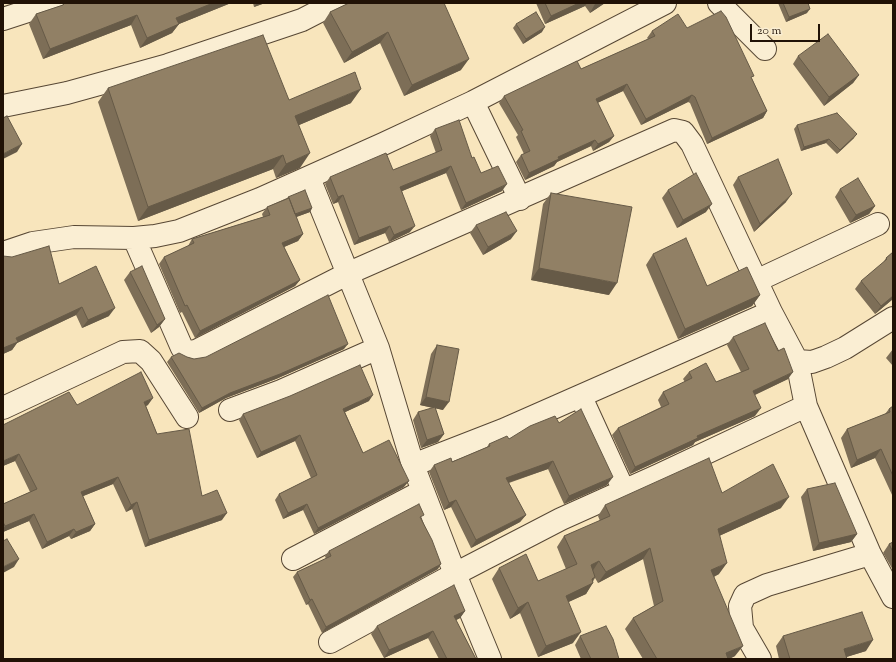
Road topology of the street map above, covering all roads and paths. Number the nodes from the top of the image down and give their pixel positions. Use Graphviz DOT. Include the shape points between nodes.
graph roads {
  1 [pos="52,3"];
  2 [pos="336,3"];
  3 [pos="666,3"];
  4 [pos="718,3"];
  5 [pos="3,19"];
  6 [pos="765,49"];
  7 [pos="474,102"];
  8 [pos="3,106"];
  9 [pos="309,178"];
  10 [pos="520,199"];
  11 [pos="878,224"];
  12 [pos="134,238"];
  13 [pos="3,253"];
  14 [pos="349,273"];
  15 [pos="756,281"];
  16 [pos="771,312"];
  17 [pos="893,318"];
  18 [pos="378,348"];
  19 [pos="797,360"];
  20 [pos="581,397"];
  21 [pos="806,406"];
  22 [pos="3,408"];
  23 [pos="230,410"];
  24 [pos="187,417"];
  25 [pos="413,465"];
  26 [pos="423,491"];
  27 [pos="624,491"];
  28 [pos="870,554"];
  29 [pos="293,559"];
  30 [pos="455,574"];
  31 [pos="893,597"];
  32 [pos="330,642"];
  33 [pos="490,659"];
  34 [pos="760,659"];
  1 -- 5 [label="street"];
  2 -- 8 [label="street" via="302,20 168,65 66,93"];
  3 -- 7 [label="street"];
  4 -- 6 [label="street"];
  7 -- 9 [label="street"];
  7 -- 10 [label="street"];
  9 -- 12 [label="street" via="179,231"];
  9 -- 14 [label="street"];
  10 -- 14 [label="street"];
  10 -- 15 [label="street" via="664,134 674,130 683,132 692,144"];
  11 -- 15 [label="street"];
  12 -- 13 [label="street" via="74,237 33,243"];
  12 -- 14 [label="street" via="177,339 182,348 189,352 196,351"];
  14 -- 18 [label="street"];
  15 -- 16 [label="street"];
  16 -- 19 [label="street"];
  16 -- 20 [label="street"];
  17 -- 19 [label="street" via="826,357 812,362"];
  18 -- 23 [label="street" via="281,391"];
  18 -- 25 [label="street"];
  19 -- 21 [label="street"];
  20 -- 25 [label="street"];
  20 -- 27 [label="street"];
  21 -- 27 [label="street"];
  21 -- 28 [label="street"];
  22 -- 24 [label="street" via="122,352 140,351 151,361"];
  25 -- 26 [label="street"];
  26 -- 29 [label="street"];
  26 -- 30 [label="street"];
  27 -- 30 [label="street" via="561,519"];
  28 -- 31 [label="street"];
  28 -- 34 [label="street" via="767,585 745,595 740,606 742,628"];
  30 -- 32 [label="street"];
  30 -- 33 [label="street"];
}
